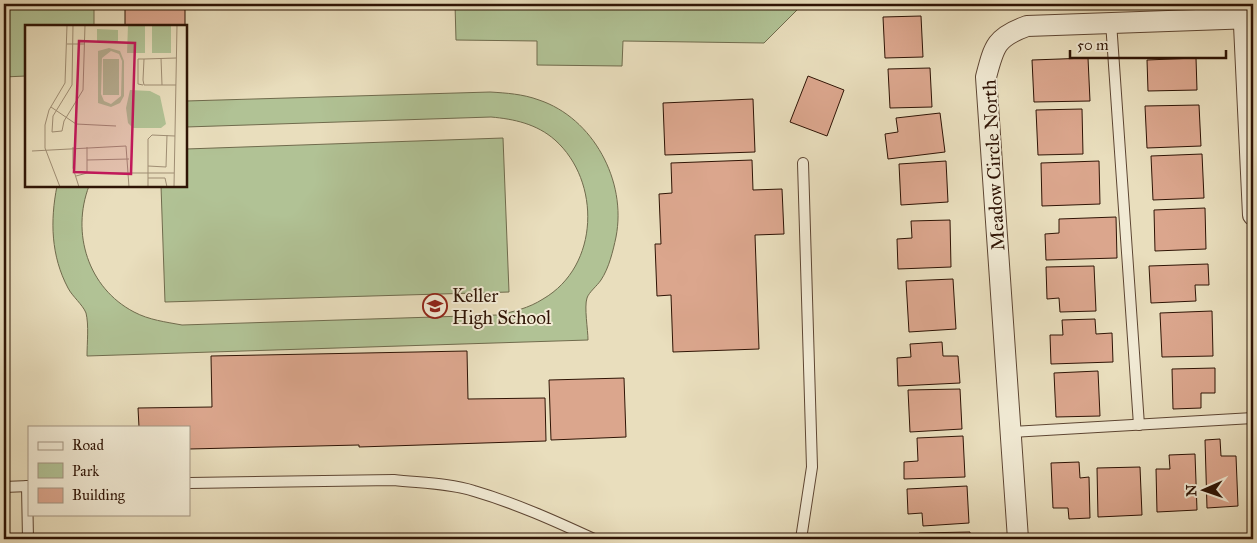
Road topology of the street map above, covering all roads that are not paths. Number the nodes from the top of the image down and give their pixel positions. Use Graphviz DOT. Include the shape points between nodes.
graph roads {
  1 [pos="1246,13"];
  2 [pos="1112,22"];
  3 [pos="803,163"];
  4 [pos="1253,214"];
  5 [pos="1253,418"];
  6 [pos="1139,425"];
  7 [pos="1010,432"];
  8 [pos="190,483"];
  9 [pos="28,486"];
  10 [pos="4,487"];
  11 [pos="28,539"];
  12 [pos="594,539"];
  13 [pos="801,539"];
  14 [pos="1018,539"];
  1 -- 2 [label="street, Meadow Circle North"];
  1 -- 4 [label="street"];
  2 -- 6 [label="lane"];
  2 -- 7 [label="street, Meadow Circle North" via="1027,26 1010,32 999,40 986,77"];
  3 -- 13 [label="lane" via="812,467"];
  5 -- 6 [label="lane"];
  6 -- 7 [label="lane"];
  7 -- 14 [label="street, Meadow Circle North"];
  8 -- 12 [label="lane" via="394,480 430,484 472,490 550,518"];
  9 -- 10 [label="lane"];
  9 -- 11 [label="lane"];
}
